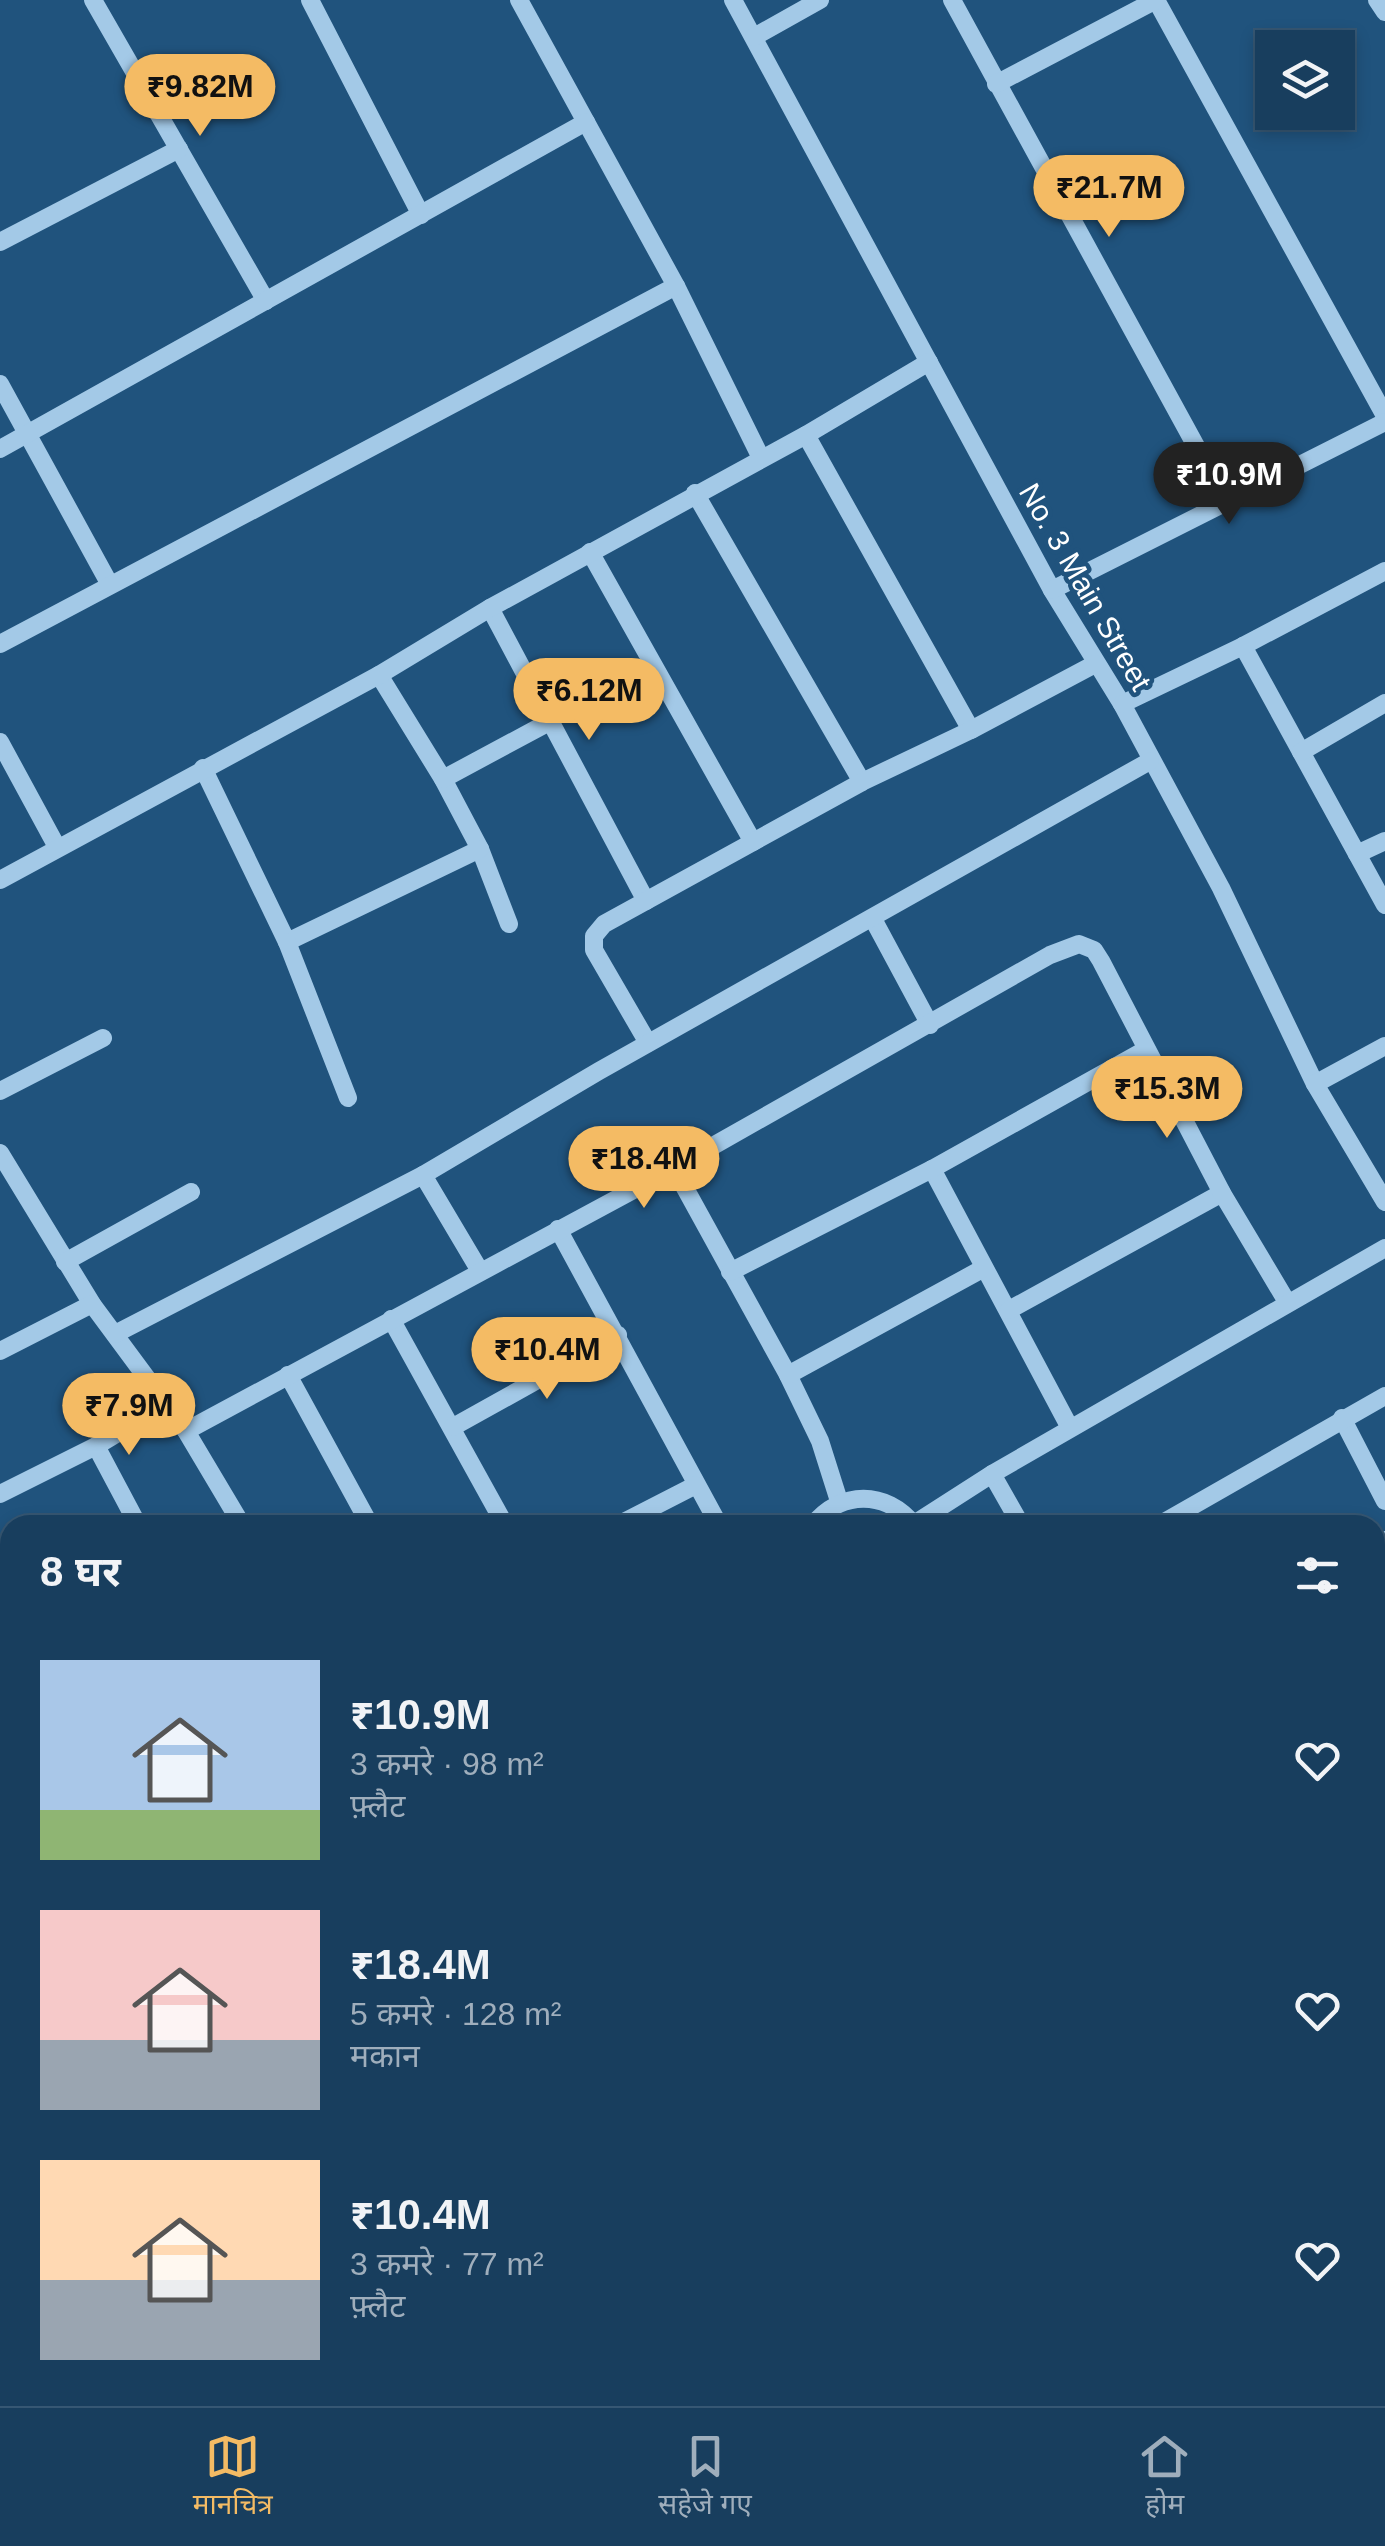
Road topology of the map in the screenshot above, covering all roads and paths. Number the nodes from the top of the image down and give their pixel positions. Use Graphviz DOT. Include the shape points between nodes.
graph roads {
  1 [pos="93,0"];
  2 [pos="310,0"];
  3 [pos="519,0"];
  4 [pos="733,0"];
  5 [pos="820,0"];
  6 [pos="952,0"];
  7 [pos="1156,0"];
  8 [pos="1377,0"];
  9 [pos="1385,12"];
  10 [pos="754,37"];
  11 [pos="996,84"];
  12 [pos="586,122"];
  13 [pos="179,149"];
  14 [pos="421,214"];
  15 [pos="0,242"];
  16 [pos="676,286"];
  17 [pos="266,301"];
  18 [pos="929,362"];
  19 [pos="0,384"];
  20 [pos="1385,419"];
  21 [pos="28,434"];
  22 [pos="806,435"];
  23 [pos="0,449"];
  24 [pos="761,458"];
  25 [pos="695,493"];
  26 [pos="1226,502"];
  27 [pos="590,552"];
  28 [pos="1385,571"];
  29 [pos="109,584"];
  30 [pos="1052,590"];
  31 [pos="490,608"];
  32 [pos="0,644"];
  33 [pos="1243,646"];
  34 [pos="1095,664"];
  35 [pos="380,675"];
  36 [pos="1122,704"];
  37 [pos="1385,704"];
  38 [pos="551,722"];
  39 [pos="971,730"];
  40 [pos="0,742"];
  41 [pos="1301,752"];
  42 [pos="1150,761"];
  43 [pos="203,768"];
  44 [pos="443,779"];
  45 [pos="862,782"];
  46 [pos="1385,841"];
  47 [pos="753,842"];
  48 [pos="57,847"];
  49 [pos="480,849"];
  50 [pos="1357,854"];
  51 [pos="0,880"];
  52 [pos="646,901"];
  53 [pos="1385,905"];
  54 [pos="873,919"];
  55 [pos="509,924"];
  56 [pos="288,942"];
  57 [pos="930,1024"];
  58 [pos="103,1038"];
  59 [pos="648,1043"];
  60 [pos="1385,1046"];
  61 [pos="1145,1050"];
  62 [pos="1315,1084"];
  63 [pos="0,1091"];
  64 [pos="348,1098"];
  65 [pos="2,1159"];
  66 [pos="674,1168"];
  67 [pos="932,1169"];
  68 [pos="424,1175"];
  69 [pos="1378,1175"];
  70 [pos="191,1192"];
  71 [pos="1222,1193"];
  72 [pos="1385,1202"];
  73 [pos="558,1228"];
  74 [pos="1385,1248"];
  75 [pos="65,1262"];
  76 [pos="984,1268"];
  77 [pos="480,1270"];
  78 [pos="730,1272"];
  79 [pos="1287,1302"];
  80 [pos="92,1304"];
  81 [pos="1009,1310"];
  82 [pos="391,1319"];
  83 [pos="116,1334"];
  84 [pos="618,1336"];
  85 [pos="0,1351"];
  86 [pos="788,1374"];
  87 [pos="288,1375"];
  88 [pos="1385,1396"];
  89 [pos="166,1404"];
  90 [pos="1342,1418"];
  91 [pos="453,1427"];
  92 [pos="1070,1428"];
  93 [pos="186,1431"];
  94 [pos="96,1446"];
  95 [pos="992,1474"];
  96 [pos="696,1485"];
  97 [pos="0,1494"];
  98 [pos="1385,1501"];
  99 [pos="839,1502"];
  100 [pos="133,1515"];
  101 [pos="236,1515"];
  102 [pos="365,1515"];
  103 [pos="500,1515"];
  104 [pos="638,1515"];
  105 [pos="713,1515"];
  106 [pos="825,1515"];
  107 [pos="906,1515"];
  108 [pos="928,1515"];
  109 [pos="1015,1515"];
  110 [pos="1176,1515"];
  1 -- 13 [label="street"];
  2 -- 14 [label="street"];
  3 -- 12 [label="street"];
  4 -- 10 [label="street, No. 3 Main Street"];
  5 -- 10 [label="street"];
  6 -- 11 [label="street"];
  7 -- 11 [label="street"];
  7 -- 20 [label="street"];
  8 -- 9 [label="street"];
  10 -- 18 [label="street, No. 3 Main Street"];
  11 -- 26 [label="street"];
  12 -- 14 [label="street"];
  12 -- 16 [label="street"];
  13 -- 15 [label="street"];
  13 -- 17 [label="street"];
  14 -- 17 [label="street"];
  16 -- 24 [label="street"];
  16 -- 29 [label="street"];
  17 -- 21 [label="street"];
  18 -- 22 [label="street"];
  18 -- 30 [label="street, No. 3 Main Street"];
  19 -- 21 [label="street"];
  20 -- 26 [label="street"];
  21 -- 23 [label="street"];
  21 -- 29 [label="street"];
  22 -- 24 [label="street"];
  22 -- 39 [label="street"];
  24 -- 25 [label="street"];
  25 -- 27 [label="street"];
  25 -- 45 [label="street"];
  26 -- 30 [label="street"];
  27 -- 31 [label="street"];
  27 -- 47 [label="street"];
  28 -- 33 [label="street"];
  29 -- 32 [label="street"];
  30 -- 34 [label="street, No. 3 Main Street"];
  31 -- 35 [label="street"];
  31 -- 38 [label="street"];
  33 -- 36 [label="street"];
  33 -- 41 [label="street"];
  34 -- 36 [label="street, No. 3 Main Street"];
  34 -- 39 [label="street"];
  35 -- 43 [label="street"];
  35 -- 44 [label="street"];
  36 -- 42 [label="street, No. 3 Main Street"];
  37 -- 41 [label="street"];
  38 -- 44 [label="street"];
  38 -- 52 [label="street"];
  39 -- 45 [label="street"];
  40 -- 48 [label="street"];
  41 -- 50 [label="street"];
  42 -- 54 [label="street"];
  42 -- 62 [label="street, No. 3 Main Street" via="1221,888"];
  43 -- 48 [label="street"];
  43 -- 56 [label="street"];
  44 -- 49 [label="street"];
  45 -- 47 [label="street"];
  46 -- 50 [label="street"];
  47 -- 52 [label="street"];
  48 -- 51 [label="street"];
  49 -- 55 [label="street"];
  49 -- 56 [label="street"];
  50 -- 53 [label="street"];
  52 -- 59 [label="street" via="604,924 594,936 594,950"];
  54 -- 57 [label="street"];
  54 -- 59 [label="street"];
  56 -- 64 [label="street"];
  57 -- 61 [label="street" via="1078,944 1101,961"];
  57 -- 66 [label="street"];
  58 -- 63 [label="street"];
  59 -- 68 [label="street"];
  60 -- 62 [label="street"];
  61 -- 67 [label="street"];
  61 -- 71 [label="street"];
  62 -- 69 [label="street, No. 3 Main Street"];
  65 -- 75 [label="street"];
  66 -- 73 [label="street"];
  66 -- 78 [label="street"];
  67 -- 76 [label="street"];
  67 -- 78 [label="street"];
  68 -- 77 [label="street"];
  68 -- 83 [label="street"];
  69 -- 72 [label="street, No. 3 Main Street"];
  70 -- 75 [label="street"];
  71 -- 79 [label="street"];
  71 -- 81 [label="street"];
  73 -- 77 [label="street"];
  73 -- 84 [label="street"];
  74 -- 79 [label="street"];
  75 -- 80 [label="street"];
  76 -- 81 [label="street"];
  76 -- 86 [label="street"];
  77 -- 82 [label="street"];
  78 -- 86 [label="street"];
  79 -- 92 [label="street"];
  80 -- 83 [label="street"];
  80 -- 85 [label="street"];
  81 -- 92 [label="street"];
  82 -- 87 [label="street"];
  82 -- 91 [label="street"];
  83 -- 89 [label="street"];
  84 -- 91 [label="street"];
  84 -- 96 [label="street"];
  86 -- 99 [label="street" via="820,1440"];
  87 -- 93 [label="street"];
  87 -- 102 [label="street"];
  88 -- 90 [label="street"];
  89 -- 93 [label="street"];
  89 -- 94 [label="street"];
  90 -- 98 [label="street"];
  90 -- 110 [label="street"];
  91 -- 103 [label="street"];
  92 -- 95 [label="street"];
  93 -- 101 [label="street"];
  94 -- 97 [label="street"];
  94 -- 100 [label="street"];
  95 -- 108 [label="street"];
  95 -- 109 [label="street"];
  96 -- 104 [label="street"];
  96 -- 105 [label="street"];
  99 -- 106 [label="street"];
  99 -- 107 [label="street" via="872,1497"];
}
